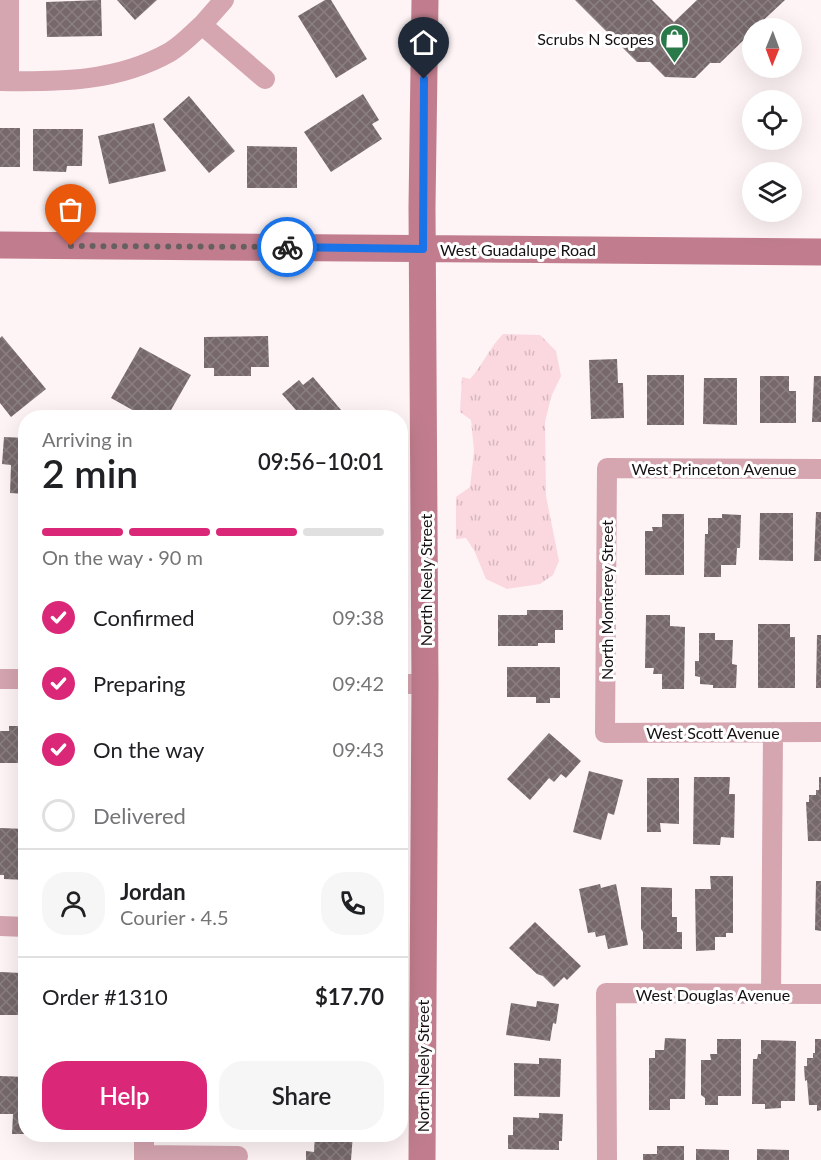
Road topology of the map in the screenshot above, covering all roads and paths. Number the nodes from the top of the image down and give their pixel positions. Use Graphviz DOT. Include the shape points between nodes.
graph roads {
  1 [pos="9,0"];
  2 [pos="224,0"];
  3 [pos="426,0"];
  4 [pos="202,25"];
  5 [pos="264,79"];
  6 [pos="5,81"];
  7 [pos="0,245"];
  8 [pos="423,249"];
  9 [pos="821,252"];
  10 [pos="607,468"];
  11 [pos="821,469"];
  12 [pos="0,679"];
  13 [pos="18,679"];
  14 [pos="413,684"];
  15 [pos="772,732"];
  16 [pos="821,732"];
  17 [pos="605,733"];
  18 [pos="0,926"];
  19 [pos="18,927"];
  20 [pos="771,994"];
  21 [pos="821,994"];
  22 [pos="144,1142"];
  23 [pos="238,1156"];
  24 [pos="144,1158"];
  25 [pos="422,1160"];
  26 [pos="607,1160"];
  1 -- 6 [label="street"];
  2 -- 4 [label="street"];
  3 -- 8 [label="street, North Neely Street"];
  4 -- 5 [label="street"];
  4 -- 6 [label="street" via="172,51 132,70 90,79"];
  7 -- 8 [label="street, West Guadalupe Road"];
  8 -- 9 [label="street, West Guadalupe Road"];
  8 -- 14 [label="street, North Neely Street"];
  10 -- 11 [label="street, West Princeton Avenue"];
  10 -- 17 [label="street, North Monterey Street"];
  12 -- 13 [label="street"];
  14 -- 25 [label="street, North Neely Street"];
  15 -- 16 [label="street, West Scott Avenue"];
  15 -- 17 [label="street, West Scott Avenue"];
  15 -- 20 [label="street"];
  18 -- 19 [label="street"];
  20 -- 21 [label="street, West Douglas Avenue"];
  20 -- 26 [label="street, West Douglas Avenue" via="606,993"];
  22 -- 24 [label="street"];
  23 -- 24 [label="street"];
}
